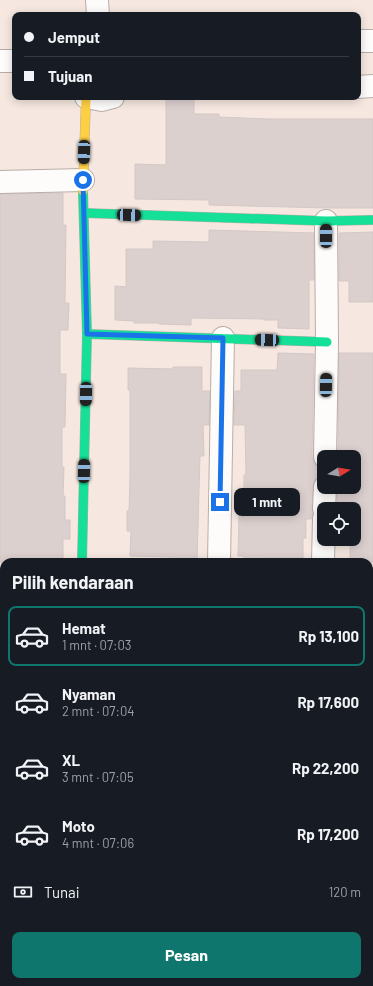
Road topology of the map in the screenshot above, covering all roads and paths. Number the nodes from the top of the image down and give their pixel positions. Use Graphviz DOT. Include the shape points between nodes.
graph roads {
  1 [pos="97,0"];
  2 [pos="98,12"];
  3 [pos="361,41"];
  4 [pos="373,41"];
  5 [pos="0,61"];
  6 [pos="12,61"];
  7 [pos="361,86"];
  8 [pos="373,86"];
  9 [pos="86,100"];
  10 [pos="83,180"];
  11 [pos="0,182"];
  12 [pos="84,213"];
  13 [pos="373,220"];
  14 [pos="326,221"];
  15 [pos="87,334"];
  16 [pos="223,338"];
  17 [pos="327,342"];
  18 [pos="325,450"];
  19 [pos="323,546"];
  20 [pos="82,558"];
  21 [pos="219,558"];
  22 [pos="323,558"];
  1 -- 2 [label="street"];
  3 -- 4 [label="street"];
  5 -- 6 [label="street"];
  7 -- 8 [label="street"];
  9 -- 10 [label="street"];
  10 -- 11 [label="street"];
  10 -- 12 [label="street"];
  12 -- 14 [label="street"];
  12 -- 15 [label="street"];
  13 -- 14 [label="street"];
  14 -- 17 [label="street"];
  15 -- 16 [label="street"];
  15 -- 20 [label="street"];
  16 -- 17 [label="street"];
  16 -- 21 [label="street"];
  17 -- 18 [label="street"];
  19 -- 22 [label="street"];
}
